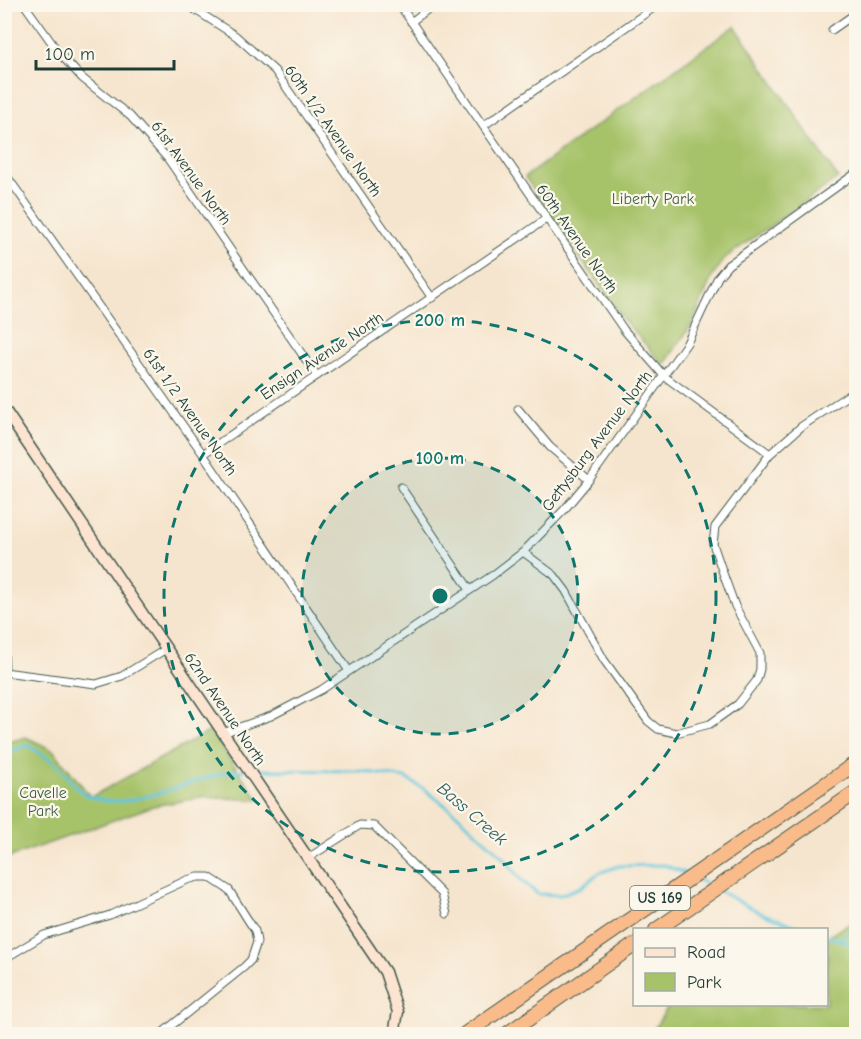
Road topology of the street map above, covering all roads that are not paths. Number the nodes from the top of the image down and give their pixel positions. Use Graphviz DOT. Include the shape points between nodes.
graph roads {
  1 [pos="9,4"];
  2 [pos="24,4"];
  3 [pos="186,4"];
  4 [pos="399,4"];
  5 [pos="435,4"];
  6 [pos="659,4"];
  7 [pos="4,7"];
  8 [pos="856,13"];
  9 [pos="411,22"];
  10 [pos="832,30"];
  11 [pos="483,126"];
  12 [pos="4,172"];
  13 [pos="856,174"];
  14 [pos="546,219"];
  15 [pos="432,298"];
  16 [pos="317,376"];
  17 [pos="664,376"];
  18 [pos="856,390"];
  19 [pos="4,409"];
  20 [pos="518,409"];
  21 [pos="203,454"];
  22 [pos="770,454"];
  23 [pos="589,480"];
  24 [pos="401,486"];
  25 [pos="523,552"];
  26 [pos="470,590"];
  27 [pos="4,644"];
  28 [pos="166,649"];
  29 [pos="349,671"];
  30 [pos="5,672"];
  31 [pos="223,733"];
  32 [pos="856,763"];
  33 [pos="856,792"];
  34 [pos="308,858"];
  35 [pos="447,914"];
  36 [pos="659,928"];
  37 [pos="633,946"];
  38 [pos="4,959"];
  39 [pos="161,1035"];
  40 [pos="394,1035"];
  41 [pos="465,1035"];
  42 [pos="507,1035"];
  1 -- 7 [label="street"];
  2 -- 16 [label="street, 61st Avenue North" via="82,78 130,116 168,159"];
  3 -- 15 [label="street, 60th 1/2 Avenue North" via="236,36 275,71"];
  4 -- 9 [label="street, 60th Avenue North"];
  5 -- 9 [label="street"];
  6 -- 11 [label="street"];
  8 -- 10 [label="street"];
  9 -- 11 [label="street, 60th Avenue North"];
  11 -- 14 [label="street, 60th Avenue North"];
  12 -- 21 [label="street, 61st 1/2 Avenue North"];
  13 -- 17 [label="street, Gettysburg Avenue North" via="728,265 718,277 698,326"];
  14 -- 15 [label="street, Ensign Avenue North"];
  14 -- 17 [label="street, 60th Avenue North" via="624,330"];
  15 -- 16 [label="street, Ensign Avenue North"];
  16 -- 21 [label="street, Ensign Avenue North"];
  17 -- 22 [label="street, 60th Avenue North"];
  17 -- 23 [label="street, Gettysburg Avenue North"];
  18 -- 22 [label="street" via="802,426"];
  19 -- 28 [label="street, 62nd Avenue North"];
  20 -- 23 [label="street" via="550,447"];
  21 -- 29 [label="street, 61st 1/2 Avenue North"];
  22 -- 25 [label="street" via="718,520 712,536 735,606 760,653 760,669 757,680 738,704 696,729 667,733 648,721 604,660 566,591 554,575"];
  23 -- 25 [label="street, Gettysburg Avenue North"];
  24 -- 26 [label="street"];
  25 -- 26 [label="street, Gettysburg Avenue North"];
  26 -- 29 [label="street, Gettysburg Avenue North"];
  27 -- 30 [label="street"];
  28 -- 30 [label="street" via="123,676 96,684"];
  28 -- 31 [label="street, 62nd Avenue North"];
  29 -- 31 [label="street, Gettysburg Avenue North" via="296,705"];
  31 -- 34 [label="street, 62nd Avenue North"];
  32 -- 41 [label="highway, US 169"];
  33 -- 36 [label="highway, US 169"];
  34 -- 35 [label="street" via="360,825 374,826 441,894"];
  34 -- 40 [label="street, 62nd Avenue North" via="388,978 398,1012"];
  37 -- 42 [label="highway"];
  38 -- 39 [label="street" via="51,932 110,915 198,877 219,882 229,890 255,931 257,942 251,960"];
}
